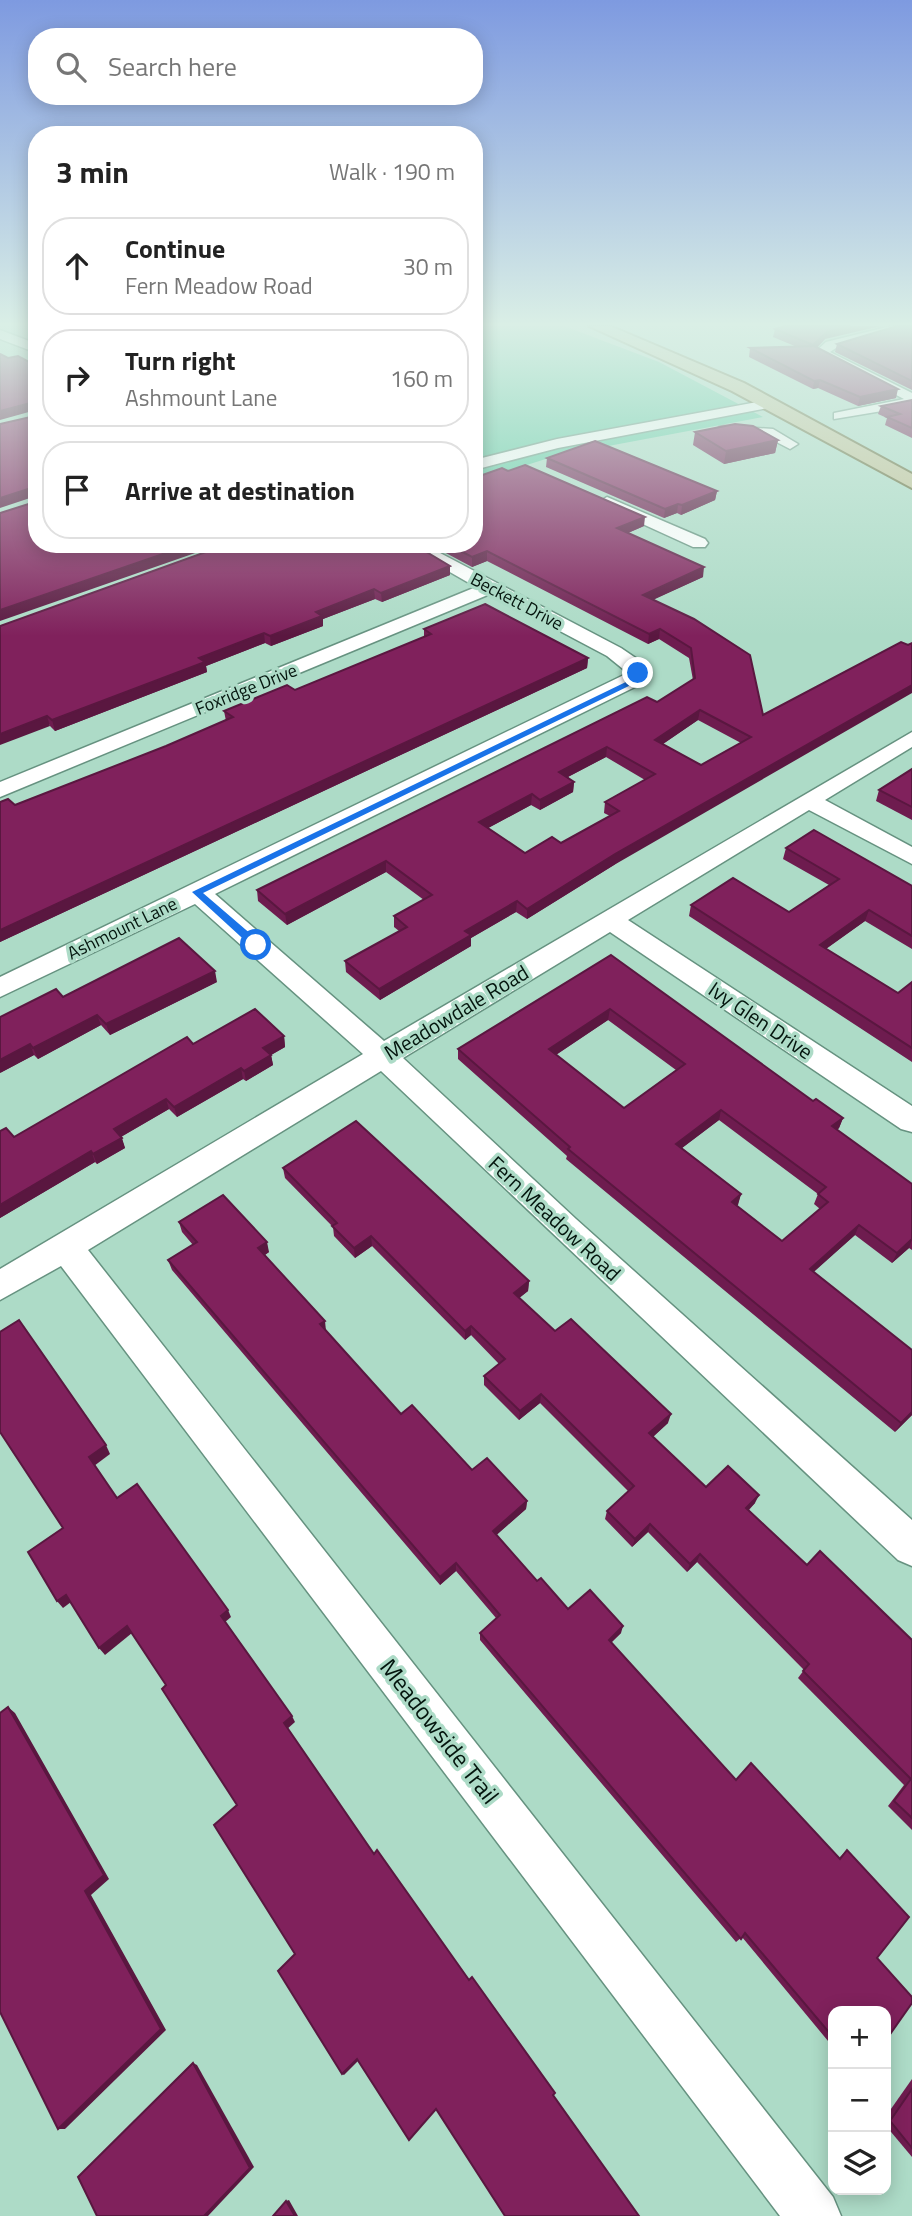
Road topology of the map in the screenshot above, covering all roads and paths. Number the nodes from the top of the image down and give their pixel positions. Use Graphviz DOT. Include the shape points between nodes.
graph roads {
  1 [pos="639,429"];
  2 [pos="674,429"];
  3 [pos="730,429"];
  4 [pos="738,429"];
  5 [pos="813,429"];
  6 [pos="828,429"];
  7 [pos="830,439"];
  8 [pos="790,444"];
  9 [pos="505,457"];
  10 [pos="483,463"];
  11 [pos="529,468"];
  12 [pos="912,482"];
  13 [pos="590,495"];
  14 [pos="699,542"];
  15 [pos="427,553"];
  16 [pos="491,587"];
  17 [pos="624,659"];
  18 [pos="912,738"];
  19 [pos="0,790"];
  20 [pos="808,800"];
  21 [pos="912,857"];
  22 [pos="197,892"];
  23 [pos="610,920"];
  24 [pos="0,988"];
  25 [pos="383,1056"];
  26 [pos="912,1121"];
  27 [pos="66,1247"];
  28 [pos="0,1286"];
  29 [pos="912,1546"];
  30 [pos="814,2216"];
  1 -- 9 [label="street"];
  2 -- 3 [label="street" via="685,436"];
  4 -- 8 [label="street" via="768,432"];
  5 -- 7 [label="main road"];
  6 -- 7 [label="main road"];
  7 -- 12 [label="main road"];
  9 -- 10 [label="street"];
  9 -- 11 [label="street"];
  13 -- 14 [label="street"];
  15 -- 16 [label="street, Beckett Drive"];
  16 -- 17 [label="street, Beckett Drive"];
  16 -- 19 [label="street, Foxridge Drive"];
  17 -- 22 [label="street, Ashmount Lane" via="636,667 638,673 632,681"];
  18 -- 20 [label="street, Meadowdale Road"];
  20 -- 21 [label="street"];
  20 -- 23 [label="street, Meadowdale Road"];
  22 -- 24 [label="street, Ashmount Lane"];
  22 -- 25 [label="street, Fern Meadow Road"];
  23 -- 25 [label="street, Meadowdale Road"];
  23 -- 26 [label="street, Ivy Glen Drive"];
  25 -- 27 [label="street, Meadowdale Road"];
  25 -- 29 [label="street, Fern Meadow Road"];
  27 -- 28 [label="street, Meadowdale Road"];
  27 -- 30 [label="street, Meadowside Trail"];
}
